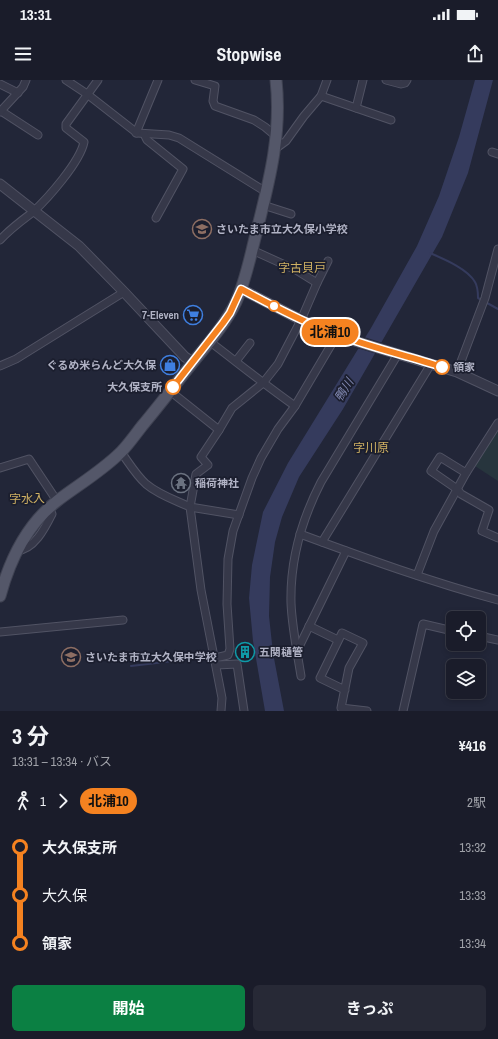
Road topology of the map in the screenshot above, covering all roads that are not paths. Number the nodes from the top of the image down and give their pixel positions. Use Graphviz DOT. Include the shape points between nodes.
graph roads {
  1 [pos="26,80"];
  2 [pos="66,80"];
  3 [pos="98,80"];
  4 [pos="158,80"];
  5 [pos="195,80"];
  6 [pos="276,80"];
  7 [pos="327,80"];
  8 [pos="362,80"];
  9 [pos="386,80"];
  10 [pos="407,80"];
  11 [pos="216,83"];
  12 [pos="0,84"];
  13 [pos="18,93"];
  14 [pos="87,94"];
  15 [pos="321,96"];
  16 [pos="356,108"];
  17 [pos="0,111"];
  18 [pos="391,120"];
  19 [pos="140,133"];
  20 [pos="38,135"];
  21 [pos="277,137"];
  22 [pos="275,149"];
  23 [pos="0,184"];
  24 [pos="266,192"];
  25 [pos="263,205"];
  26 [pos="33,211"];
  27 [pos="291,214"];
  28 [pos="156,218"];
  29 [pos="0,240"];
  30 [pos="252,250"];
  31 [pos="498,250"];
  32 [pos="328,261"];
  33 [pos="317,282"];
  34 [pos="241,289"];
  35 [pos="124,292"];
  36 [pos="302,320"];
  37 [pos="341,336"];
  38 [pos="209,341"];
  39 [pos="250,343"];
  40 [pos="395,353"];
  41 [pos="236,361"];
  42 [pos="193,362"];
  43 [pos="431,364"];
  44 [pos="0,366"];
  45 [pos="457,372"];
  46 [pos="263,383"];
  47 [pos="170,391"];
  48 [pos="498,391"];
  49 [pos="295,406"];
  50 [pos="498,423"];
  51 [pos="219,430"];
  52 [pos="121,452"];
  53 [pos="0,468"];
  54 [pos="466,473"];
  55 [pos="457,489"];
  56 [pos="53,505"];
  57 [pos="190,507"];
  58 [pos="239,515"];
  59 [pos="300,534"];
  60 [pos="498,538"];
  61 [pos="322,542"];
  62 [pos="346,551"];
  63 [pos="3,574"];
  64 [pos="417,575"];
  65 [pos="0,596"];
  66 [pos="498,600"];
  67 [pos="122,620"];
  68 [pos="309,626"];
  69 [pos="446,629"];
  70 [pos="0,632"];
  71 [pos="486,637"];
  72 [pos="338,640"];
  73 [pos="498,640"];
  74 [pos="296,651"];
  75 [pos="216,662"];
  76 [pos="300,676"];
  77 [pos="345,690"];
  78 [pos="221,711"];
  79 [pos="244,711"];
  80 [pos="367,711"];
  81 [pos="403,711"];
  1 -- 13 [label="street"];
  2 -- 14 [label="street"];
  3 -- 14 [label="street"];
  4 -- 19 [label="street"];
  5 -- 11 [label="street"];
  6 -- 21 [label="main road"];
  7 -- 15 [label="street"];
  8 -- 16 [label="street"];
  9 -- 10 [label="street" via="401,84"];
  11 -- 21 [label="street" via="214,105 254,120"];
  12 -- 13 [label="street"];
  13 -- 17 [label="street"];
  14 -- 19 [label="street"];
  14 -- 26 [label="street" via="66,124 66,128 84,142 82,150 58,184"];
  15 -- 16 [label="street"];
  15 -- 22 [label="street" via="286,141"];
  16 -- 18 [label="street"];
  17 -- 20 [label="street"];
  19 -- 24 [label="street" via="179,138"];
  19 -- 28 [label="street" via="183,169"];
  21 -- 22 [label="main road"];
  22 -- 24 [label="main road"];
  23 -- 26 [label="street"];
  24 -- 25 [label="main road"];
  25 -- 27 [label="street"];
  25 -- 30 [label="main road"];
  26 -- 29 [label="street"];
  26 -- 35 [label="street" via="79,246"];
  30 -- 33 [label="street"];
  30 -- 34 [label="main road"];
  31 -- 45 [label="street" via="485,298"];
  32 -- 33 [label="street"];
  33 -- 36 [label="street"];
  34 -- 36 [label="street"];
  34 -- 38 [label="main road" via="230,313"];
  35 -- 42 [label="street" via="185,357"];
  35 -- 44 [label="street" via="16,359"];
  36 -- 37 [label="street"];
  36 -- 46 [label="street" via="278,364"];
  37 -- 40 [label="street"];
  37 -- 49 [label="street"];
  38 -- 41 [label="street"];
  38 -- 42 [label="main road"];
  39 -- 41 [label="street"];
  40 -- 43 [label="street"];
  40 -- 59 [label="street" via="321,482"];
  41 -- 46 [label="street"];
  42 -- 47 [label="main road"];
  43 -- 45 [label="street"];
  43 -- 61 [label="street"];
  45 -- 48 [label="street"];
  46 -- 49 [label="street"];
  46 -- 51 [label="street" via="232,408"];
  47 -- 51 [label="street"];
  47 -- 52 [label="main road"];
  49 -- 58 [label="street" via="261,458"];
  50 -- 54 [label="street"];
  51 -- 57 [label="street" via="201,457 208,465 196,474"];
  52 -- 56 [label="main road"];
  52 -- 57 [label="street" via="147,484 166,497"];
  53 -- 56 [label="street" via="29,459"];
  54 -- 55 [label="street"];
  54 -- 55 [label="street" via="440,457 431,471"];
  55 -- 60 [label="street" via="489,510 482,531"];
  55 -- 64 [label="street" via="434,531"];
  56 -- 63 [label="main road" via="30,529"];
  57 -- 58 [label="street"];
  57 -- 75 [label="street" via="201,590"];
  58 -- 75 [label="street" via="228,559 230,649 228,655"];
  59 -- 61 [label="street"];
  59 -- 74 [label="street" via="291,601"];
  61 -- 62 [label="street"];
  62 -- 64 [label="street"];
  62 -- 68 [label="street"];
  63 -- 65 [label="main road"];
  64 -- 66 [label="street"];
  67 -- 70 [label="street"];
  68 -- 72 [label="street"];
  68 -- 74 [label="street"];
  69 -- 81 [label="street" via="423,624"];
  71 -- 73 [label="street"];
  72 -- 77 [label="street" via="320,678"];
  72 -- 77 [label="street" via="342,633 363,643 349,668"];
  74 -- 76 [label="street"];
  75 -- 78 [label="street" via="222,698"];
  75 -- 79 [label="street" via="237,664"];
  77 -- 80 [label="street" via="341,708"];
}
